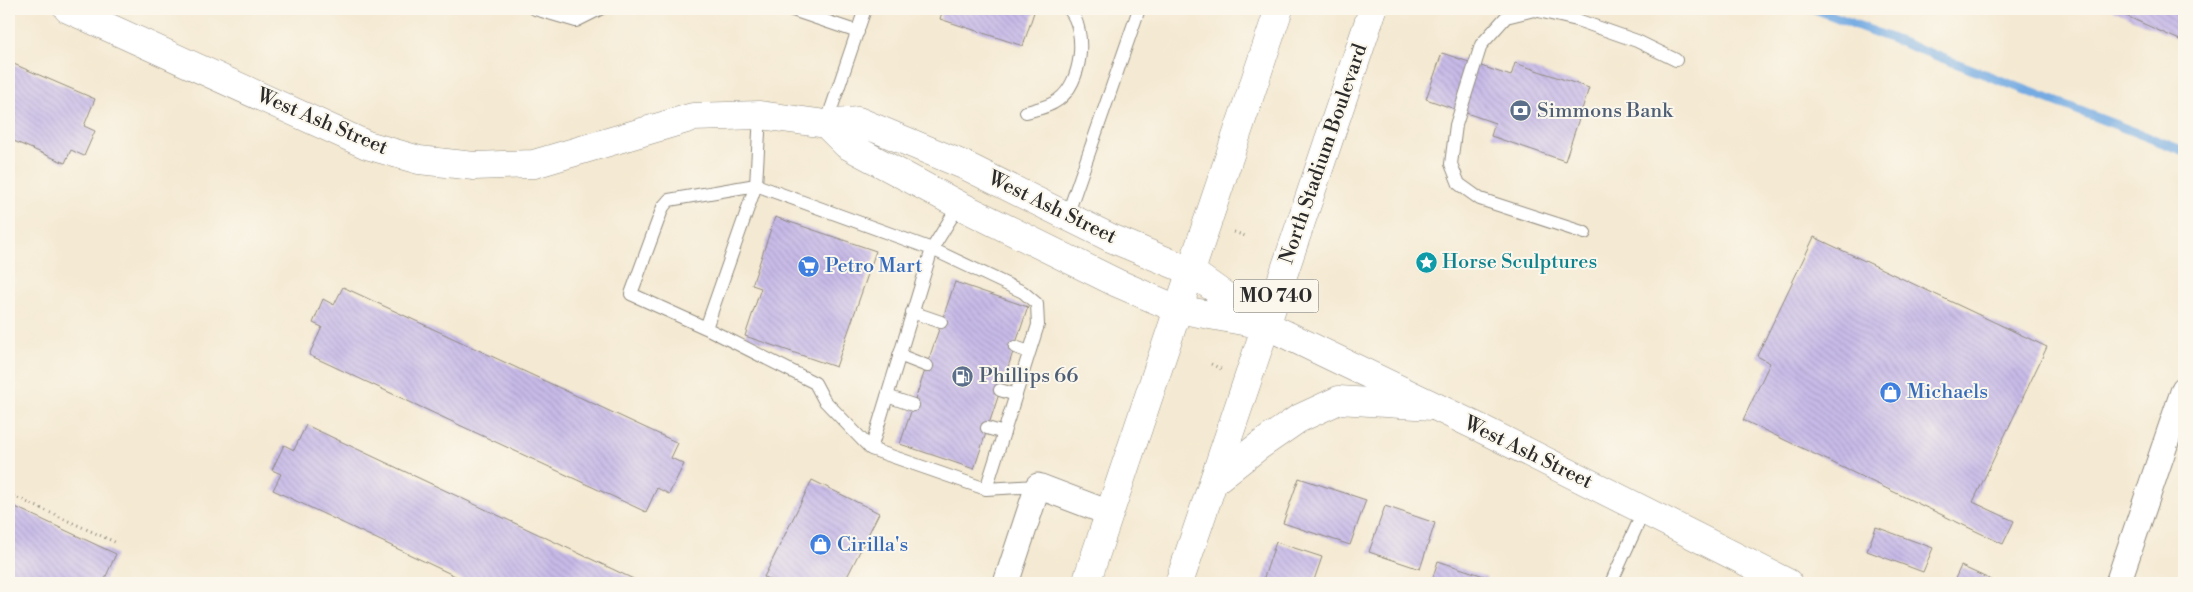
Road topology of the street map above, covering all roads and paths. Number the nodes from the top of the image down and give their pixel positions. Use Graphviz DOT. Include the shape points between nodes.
graph roads {
  1 [pos="68,9"];
  2 [pos="535,9"];
  3 [pos="600,9"];
  4 [pos="790,9"];
  5 [pos="865,9"];
  6 [pos="1069,9"];
  7 [pos="1139,9"];
  8 [pos="1280,9"];
  9 [pos="1373,9"];
  10 [pos="858,32"];
  11 [pos="1676,60"];
  12 [pos="1026,112"];
  13 [pos="760,115"];
  14 [pos="826,124"];
  15 [pos="756,185"];
  16 [pos="959,205"];
  17 [pos="1068,216"];
  18 [pos="1231,232"];
  19 [pos="1585,233"];
  20 [pos="1248,237"];
  21 [pos="932,249"];
  22 [pos="1190,271"];
  23 [pos="1177,309"];
  24 [pos="912,312"];
  25 [pos="941,322"];
  26 [pos="1266,325"];
  27 [pos="706,328"];
  28 [pos="1015,347"];
  29 [pos="1029,352"];
  30 [pos="899,355"];
  31 [pos="927,366"];
  32 [pos="2184,389"];
  33 [pos="1000,390"];
  34 [pos="1016,395"];
  35 [pos="887,396"];
  36 [pos="913,405"];
  37 [pos="1432,406"];
  38 [pos="987,428"];
  39 [pos="1004,434"];
  40 [pos="871,449"];
  41 [pos="1213,482"];
  42 [pos="1038,486"];
  43 [pos="986,489"];
  44 [pos="9,494"];
  45 [pos="1644,510"];
  46 [pos="1109,513"];
  47 [pos="117,543"];
  48 [pos="1006,583"];
  49 [pos="1086,583"];
  50 [pos="1179,583"];
  51 [pos="1610,583"];
  52 [pos="1788,583"];
  53 [pos="2118,583"];
  1 -- 13 [label="street, West Ash Street" via="367,145 418,160 474,166 534,164 693,117"];
  2 -- 3 [label="lane" via="576,21"];
  4 -- 10 [label="lane"];
  5 -- 10 [label="lane"];
  6 -- 12 [label="lane" via="1076,16 1080,36 1078,64 1067,92 1049,106"];
  7 -- 17 [label="lane"];
  8 -- 22 [label="street"];
  9 -- 26 [label="street, North Stadium Boulevard / MO 740"];
  10 -- 14 [label="lane"];
  11 -- 19 [label="lane" via="1637,41 1577,20 1534,10 1506,17 1481,45 1456,125 1451,164 1459,184 1480,198"];
  13 -- 14 [label="street, West Ash Street"];
  13 -- 15 [label="lane"];
  14 -- 16 [label="street, West Ash Street" via="847,145"];
  14 -- 17 [label="street, West Ash Street" via="858,121 966,166"];
  15 -- 21 [label="lane"];
  15 -- 27 [label="lane"];
  15 -- 27 [label="lane" via="669,200 663,207 631,294"];
  16 -- 21 [label="lane"];
  16 -- 23 [label="street, West Ash Street"];
  17 -- 22 [label="street, West Ash Street"];
  18 -- 20 [label="path"];
  21 -- 24 [label="lane"];
  21 -- 29 [label="lane" via="1023,292 1037,304 1038,325"];
  22 -- 23 [label="street"];
  22 -- 26 [label="street, West Ash Street"];
  23 -- 26 [label="street, West Ash Street"];
  23 -- 46 [label="street"];
  24 -- 25 [label="lane"];
  24 -- 30 [label="lane"];
  26 -- 37 [label="street, West Ash Street"];
  26 -- 41 [label="street, North Stadium Boulevard / MO 740"];
  27 -- 40 [label="lane" via="814,383 824,400"];
  28 -- 29 [label="lane"];
  29 -- 34 [label="lane"];
  30 -- 31 [label="lane"];
  30 -- 35 [label="lane"];
  32 -- 53 [label="street"];
  33 -- 34 [label="lane"];
  34 -- 39 [label="lane"];
  35 -- 36 [label="lane"];
  35 -- 40 [label="lane"];
  37 -- 41 [label="street" via="1339,400 1298,419"];
  37 -- 45 [label="street, West Ash Street"];
  38 -- 39 [label="lane"];
  39 -- 43 [label="lane"];
  40 -- 43 [label="lane"];
  41 -- 50 [label="street, North Stadium Boulevard / MO 740"];
  42 -- 43 [label="lane"];
  42 -- 46 [label="street"];
  42 -- 48 [label="street"];
  44 -- 47 [label="path"];
  45 -- 51 [label="lane"];
  45 -- 52 [label="street, West Ash Street"];
  46 -- 49 [label="street"];
}
